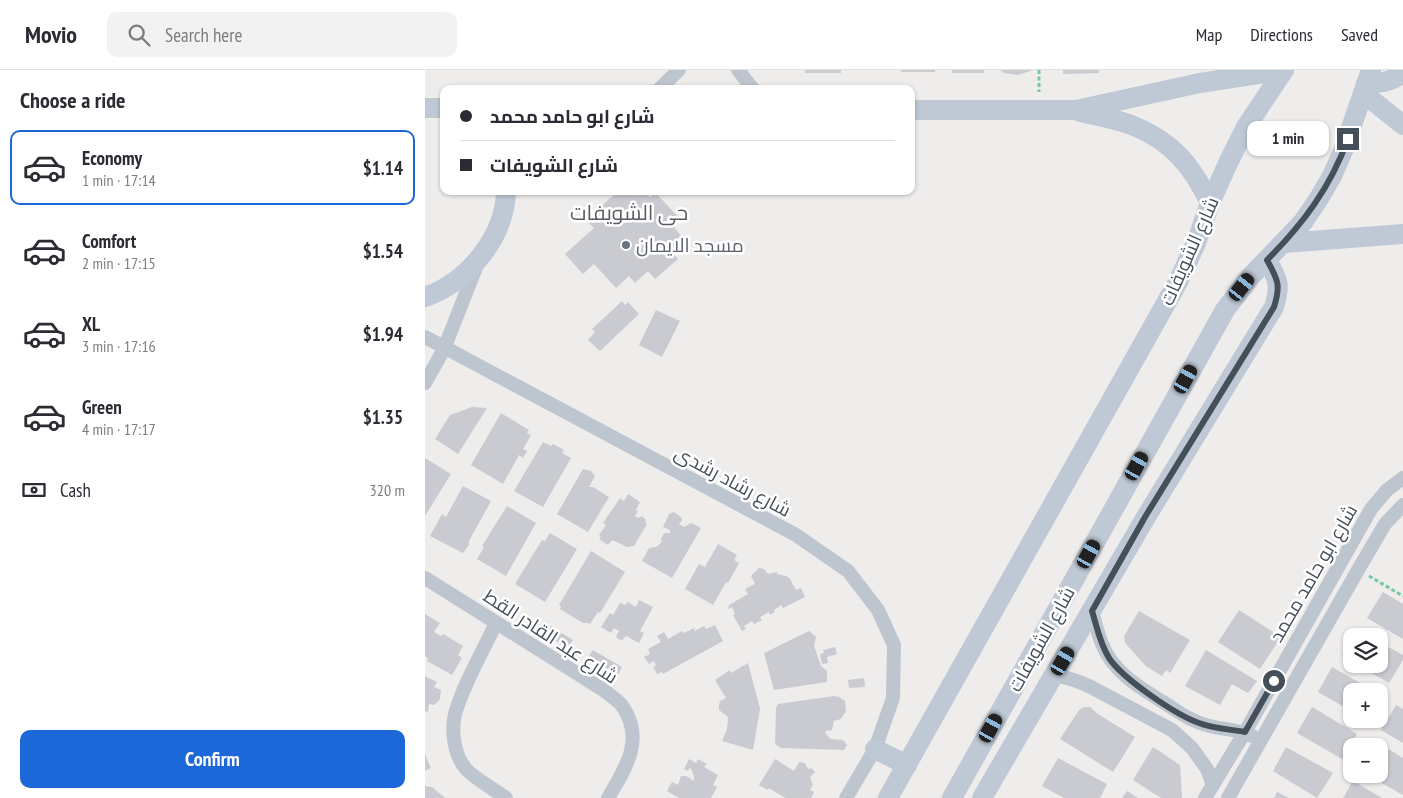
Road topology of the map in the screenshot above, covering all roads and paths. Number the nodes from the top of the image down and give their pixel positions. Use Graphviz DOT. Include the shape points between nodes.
graph roads {
  1 [pos="679,70"];
  2 [pos="738,70"];
  3 [pos="1284,70"];
  4 [pos="1403,71"];
  5 [pos="1367,82"];
  6 [pos="663,85"];
  7 [pos="750,85"];
  8 [pos="425,108"];
  9 [pos="440,108"];
  10 [pos="915,110"];
  11 [pos="1076,110"];
  12 [pos="1403,124"];
  13 [pos="505,195"];
  14 [pos="1210,203"];
  15 [pos="1403,234"];
  16 [pos="1284,242"];
  17 [pos="479,260"];
  18 [pos="1267,260"];
  19 [pos="425,297"];
  20 [pos="425,337"];
  21 [pos="444,349"];
  22 [pos="425,383"];
  23 [pos="1403,478"];
  24 [pos="1403,504"];
  25 [pos="1357,570"];
  26 [pos="425,578"];
  27 [pos="1403,596"];
  28 [pos="1092,611"];
  29 [pos="496,623"];
  30 [pos="1053,677"];
  31 [pos="1245,732"];
  32 [pos="1261,740"];
  33 [pos="875,749"];
  34 [pos="907,765"];
  35 [pos="1213,785"];
  36 [pos="507,798"];
  37 [pos="608,798"];
  38 [pos="846,798"];
  39 [pos="888,798"];
  40 [pos="952,798"];
  41 [pos="983,798"];
  42 [pos="1205,798"];
  43 [pos="1228,798"];
  1 -- 6 [label="street"];
  2 -- 7 [label="street"];
  3 -- 11 [label="main road" via="1183,86"];
  3 -- 14 [label="main road, شارع الشويفات" via="1247,127"];
  4 -- 5 [label="main road" via="1382,83"];
  5 -- 12 [label="main road"];
  5 -- 16 [label="main road, شارع الشويفات" via="1332,176 1303,222"];
  8 -- 9 [label="main road"];
  10 -- 11 [label="main road"];
  11 -- 14 [label="main road" via="1133,125 1158,138 1180,156"];
  13 -- 17 [label="main road" via="496,232"];
  14 -- 34 [label="main road, شارع الشويفات" via="1179,280"];
  15 -- 16 [label="main road"];
  16 -- 18 [label="main road, شارع الشويفات"];
  17 -- 19 [label="main road" via="455,282"];
  17 -- 21 [label="street"];
  18 -- 28 [label="main road" via="1278,280 1274,307 1145,517"];
  18 -- 40 [label="main road, شارع الشويفات" via="1225,310"];
  20 -- 21 [label="street, شارع رشاد رشدى"];
  21 -- 22 [label="street"];
  21 -- 33 [label="street, شارع رشاد رشدى" via="796,535 848,571 878,610 894,645 893,698"];
  23 -- 31 [label="street, شارع ابو حامد محمد" via="1387,490 1371,509"];
  24 -- 25 [label="street, شارع ابو حامد محمد" via="1385,524"];
  25 -- 27 [label="path"];
  25 -- 32 [label="street, شارع ابو حامد محمد"];
  26 -- 29 [label="street, شارع عبد القادر القط"];
  28 -- 30 [label="main road"];
  28 -- 31 [label="street" via="1109,657 1117,669 1137,686 1190,720 1210,727"];
  29 -- 36 [label="street" via="464,691 455,715 453,733 466,769"];
  29 -- 37 [label="street, شارع عبد القادر القط" via="605,691 622,706 632,727 632,749"];
  30 -- 35 [label="street" via="1089,686 1172,730 1192,748 1207,769"];
  30 -- 41 [label="main road"];
  31 -- 32 [label="street"];
  31 -- 35 [label="street, شارع ابو حامد محمد"];
  32 -- 43 [label="street, شارع ابو حامد محمد"];
  33 -- 34 [label="main road"];
  33 -- 38 [label="street, شارع رشاد رشدى"];
  34 -- 39 [label="main road, شارع الشويفات"];
  35 -- 42 [label="street, شارع ابو حامد محمد"];
}
